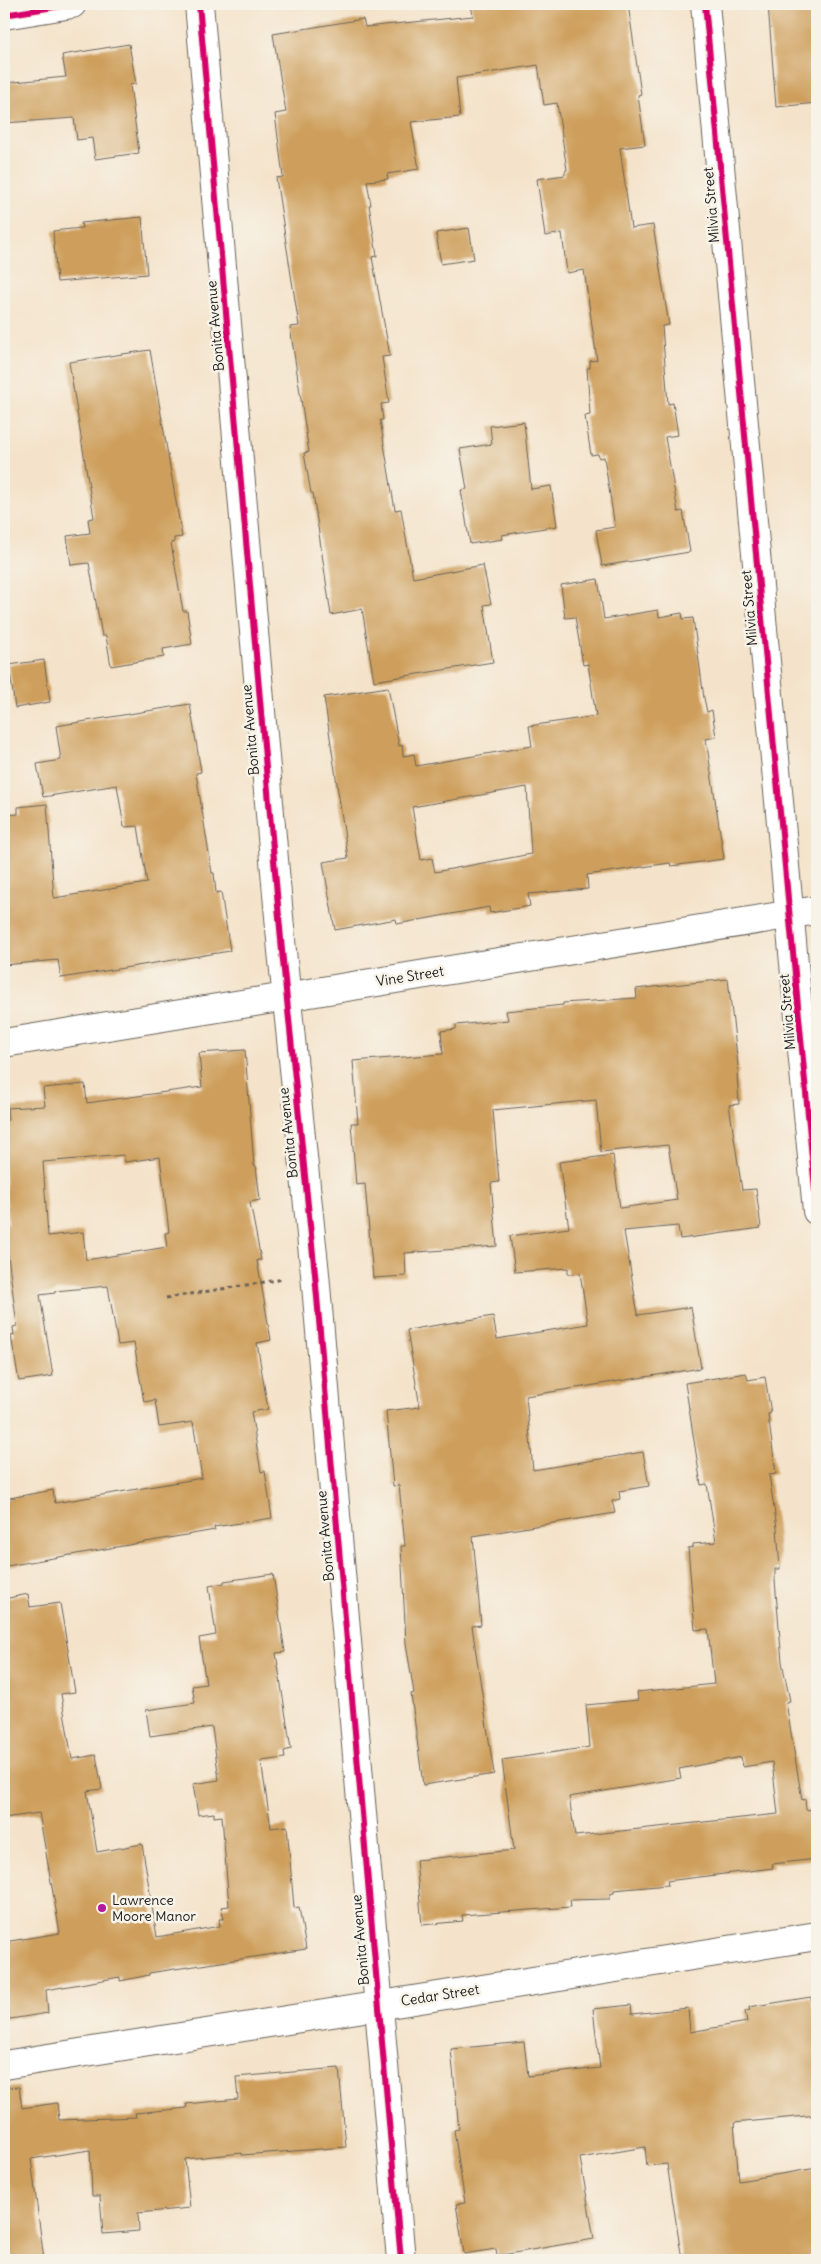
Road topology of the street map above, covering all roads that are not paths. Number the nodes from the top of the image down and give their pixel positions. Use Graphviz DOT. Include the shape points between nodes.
graph roads {
  1 [pos="72,4"];
  2 [pos="199,4"];
  3 [pos="705,4"];
  4 [pos="4,16"];
  5 [pos="817,910"];
  6 [pos="791,915"];
  7 [pos="287,996"];
  8 [pos="4,1043"];
  9 [pos="817,1211"];
  10 [pos="817,1936"];
  11 [pos="378,2004"];
  12 [pos="4,2065"];
  13 [pos="401,2260"];
  1 -- 4 [label="street"];
  2 -- 7 [label="street, Bonita Avenue"];
  3 -- 6 [label="street, Milvia Street"];
  5 -- 6 [label="street, Vine Street"];
  6 -- 7 [label="street, Vine Street"];
  6 -- 9 [label="street, Milvia Street"];
  7 -- 8 [label="street, Vine Street"];
  7 -- 11 [label="street, Bonita Avenue" via="315,1274"];
  10 -- 11 [label="street, Cedar Street"];
  11 -- 12 [label="street, Cedar Street"];
  11 -- 13 [label="street, Bonita Avenue"];
}
